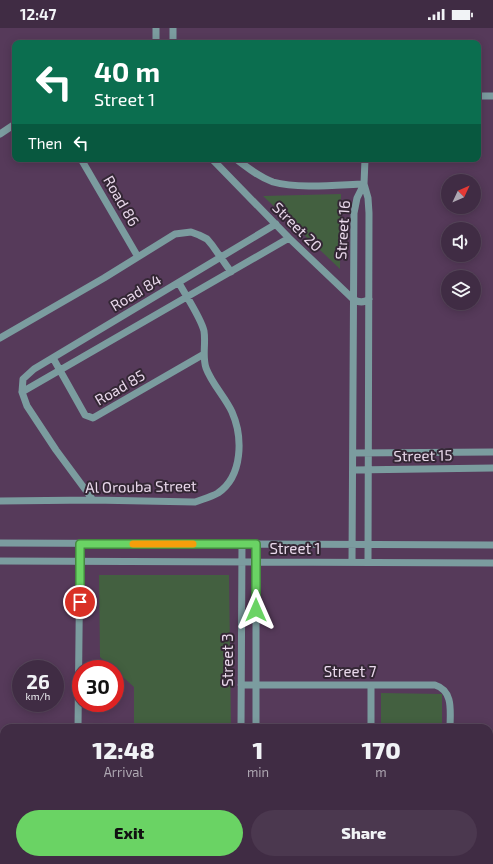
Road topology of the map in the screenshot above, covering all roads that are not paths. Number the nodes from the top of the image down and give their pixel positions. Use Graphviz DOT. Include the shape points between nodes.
graph roads {
  1 [pos="156,28"];
  2 [pos="173,28"];
  3 [pos="156,40"];
  4 [pos="173,40"];
  5 [pos="481,96"];
  6 [pos="493,96"];
  7 [pos="12,126"];
  8 [pos="0,134"];
  9 [pos="83,162"];
  10 [pos="215,162"];
  11 [pos="240,162"];
  12 [pos="365,162"];
  13 [pos="364,184"];
  14 [pos="276,224"];
  15 [pos="289,238"];
  16 [pos="138,257"];
  17 [pos="221,258"];
  18 [pos="231,272"];
  19 [pos="179,283"];
  20 [pos="187,297"];
  21 [pos="353,299"];
  22 [pos="369,299"];
  23 [pos="0,338"];
  24 [pos="204,354"];
  25 [pos="53,358"];
  26 [pos="60,371"];
  27 [pos="22,392"];
  28 [pos="493,452"];
  29 [pos="353,453"];
  30 [pos="369,453"];
  31 [pos="493,468"];
  32 [pos="353,470"];
  33 [pos="369,470"];
  34 [pos="93,500"];
  35 [pos="0,501"];
  36 [pos="0,544"];
  37 [pos="80,544"];
  38 [pos="242,544"];
  39 [pos="256,544"];
  40 [pos="352,545"];
  41 [pos="368,545"];
  42 [pos="493,545"];
  43 [pos="0,561"];
  44 [pos="80,561"];
  45 [pos="242,562"];
  46 [pos="256,562"];
  47 [pos="352,562"];
  48 [pos="368,562"];
  49 [pos="493,563"];
  50 [pos="241,685"];
  51 [pos="256,685"];
  52 [pos="371,685"];
  53 [pos="78,724"];
  54 [pos="241,724"];
  55 [pos="256,724"];
  56 [pos="371,724"];
  57 [pos="450,724"];
  1 -- 3 [label="street"];
  2 -- 4 [label="street"];
  5 -- 6 [label="street"];
  7 -- 8 [label="street"];
  9 -- 16 [label="street, Road 86"];
  10 -- 14 [label="street, Street 20"];
  11 -- 13 [label="street, Street 20" via="265,178 292,186"];
  12 -- 13 [label="street"];
  13 -- 21 [label="street, Street 16" via="355,206"];
  13 -- 22 [label="street, Street 16" via="369,213"];
  14 -- 15 [label="street, Street 20"];
  14 -- 17 [label="street, Road 84"];
  15 -- 18 [label="street, Road 84"];
  15 -- 21 [label="street, Street 20"];
  16 -- 17 [label="street" via="175,234 191,232 206,239"];
  16 -- 23 [label="street"];
  17 -- 18 [label="street"];
  17 -- 19 [label="street, Road 84"];
  18 -- 20 [label="street, Road 84"];
  19 -- 20 [label="street, Al Orouba Street"];
  19 -- 25 [label="street, Road 84"];
  20 -- 24 [label="street, Al Orouba Street" via="203,326"];
  20 -- 26 [label="street, Road 84"];
  21 -- 22 [label="street" via="363,302"];
  21 -- 29 [label="street, Street 16"];
  22 -- 30 [label="street, Street 16"];
  24 -- 26 [label="street, Road 85" via="93,418 85,415"];
  24 -- 34 [label="street, Al Orouba Street" via="206,369 232,412 238,436 238,461 227,484 208,498 195,502"];
  25 -- 26 [label="street, Road 85"];
  25 -- 27 [label="street, Road 84" via="23,379"];
  26 -- 27 [label="street, Road 84"];
  27 -- 34 [label="street" via="27,406"];
  28 -- 30 [label="street, Street 15"];
  29 -- 30 [label="street, Street 15"];
  29 -- 32 [label="street, Street 16"];
  30 -- 33 [label="street, Street 16"];
  31 -- 33 [label="street, Street 15"];
  32 -- 33 [label="street, Street 15"];
  32 -- 40 [label="street, Street 16"];
  33 -- 41 [label="street, Street 16"];
  34 -- 35 [label="street, Al Orouba Street"];
  36 -- 37 [label="street, Street 1"];
  37 -- 38 [label="street, Street 1"];
  37 -- 44 [label="street"];
  38 -- 39 [label="street, Street 1"];
  38 -- 45 [label="street, Street 3"];
  39 -- 40 [label="street, Street 1"];
  39 -- 46 [label="street, Street 3"];
  40 -- 41 [label="street, Street 1"];
  40 -- 47 [label="street, Street 16"];
  41 -- 42 [label="street, Street 1"];
  41 -- 48 [label="street, Street 16"];
  43 -- 44 [label="street, Street 1"];
  44 -- 45 [label="street, Street 1"];
  44 -- 53 [label="street"];
  45 -- 46 [label="street, Street 1"];
  45 -- 50 [label="street, Street 3"];
  46 -- 47 [label="street, Street 1"];
  46 -- 51 [label="street, Street 3"];
  47 -- 48 [label="street, Street 1"];
  48 -- 49 [label="street, Street 1"];
  50 -- 51 [label="street, Street 7"];
  50 -- 54 [label="street, Street 3"];
  51 -- 52 [label="street, Street 7"];
  51 -- 55 [label="street, Street 3"];
  52 -- 56 [label="street"];
  52 -- 57 [label="street, Street 7" via="440,686 447,692 450,701"];
}
